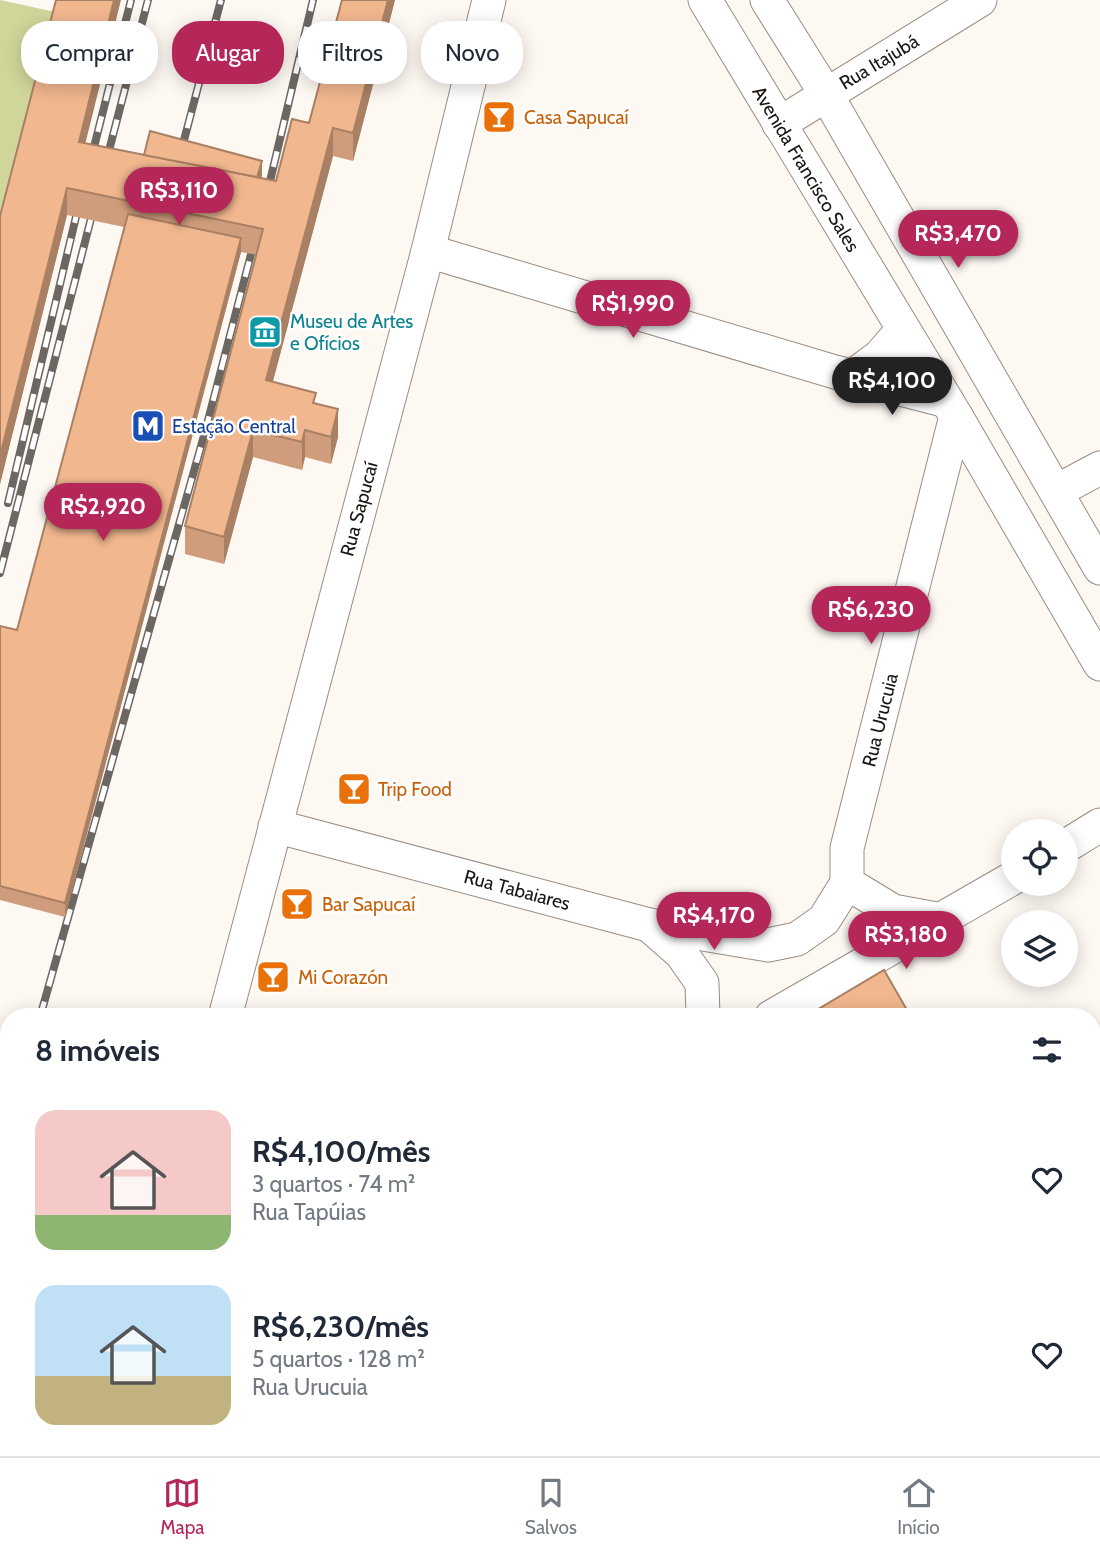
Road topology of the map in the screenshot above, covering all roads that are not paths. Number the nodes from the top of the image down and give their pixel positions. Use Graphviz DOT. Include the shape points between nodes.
graph roads {
  1 [pos="489,0"];
  2 [pos="705,0"];
  3 [pos="767,0"];
  4 [pos="980,0"];
  5 [pos="826,94"];
  6 [pos="779,124"];
  7 [pos="428,251"];
  8 [pos="903,329"];
  9 [pos="852,377"];
  10 [pos="951,408"];
  11 [pos="1100,468"];
  12 [pos="1057,491"];
  13 [pos="1100,568"];
  14 [pos="1100,664"];
  15 [pos="1100,825"];
  16 [pos="275,826"];
  17 [pos="1078,839"];
  18 [pos="847,883"];
  19 [pos="1001,885"];
  20 [pos="942,920"];
  21 [pos="649,925"];
  22 [pos="227,1008"];
  23 [pos="703,1008"];
  24 [pos="787,1008"];
  1 -- 7 [label="street, Rua Sapucaí"];
  2 -- 6 [label="street, Avenida Francisco Sales"];
  3 -- 5 [label="street"];
  4 -- 5 [label="street, Rua Itajubá"];
  5 -- 6 [label="street, Rua Itajubá"];
  5 -- 12 [label="street"];
  6 -- 8 [label="street, Avenida Francisco Sales"];
  7 -- 9 [label="street"];
  7 -- 16 [label="street, Rua Sapucaí"];
  8 -- 9 [label="street" via="880,356"];
  8 -- 10 [label="street, Avenida Francisco Sales"];
  9 -- 10 [label="street"];
  10 -- 14 [label="street, Avenida Francisco Sales"];
  10 -- 18 [label="street, Rua Urucuia" via="847,848"];
  11 -- 12 [label="street"];
  12 -- 13 [label="street"];
  15 -- 17 [label="street"];
  16 -- 21 [label="street, Rua Tabaiares"];
  16 -- 22 [label="street, Rua Sapucaí"];
  18 -- 20 [label="street" via="893,911"];
  18 -- 21 [label="street" via="824,920 797,939 768,945"];
  19 -- 20 [label="street"];
  20 -- 24 [label="street"];
  21 -- 23 [label="street, Rua Tabaiares" via="681,953 702,983"];
}
